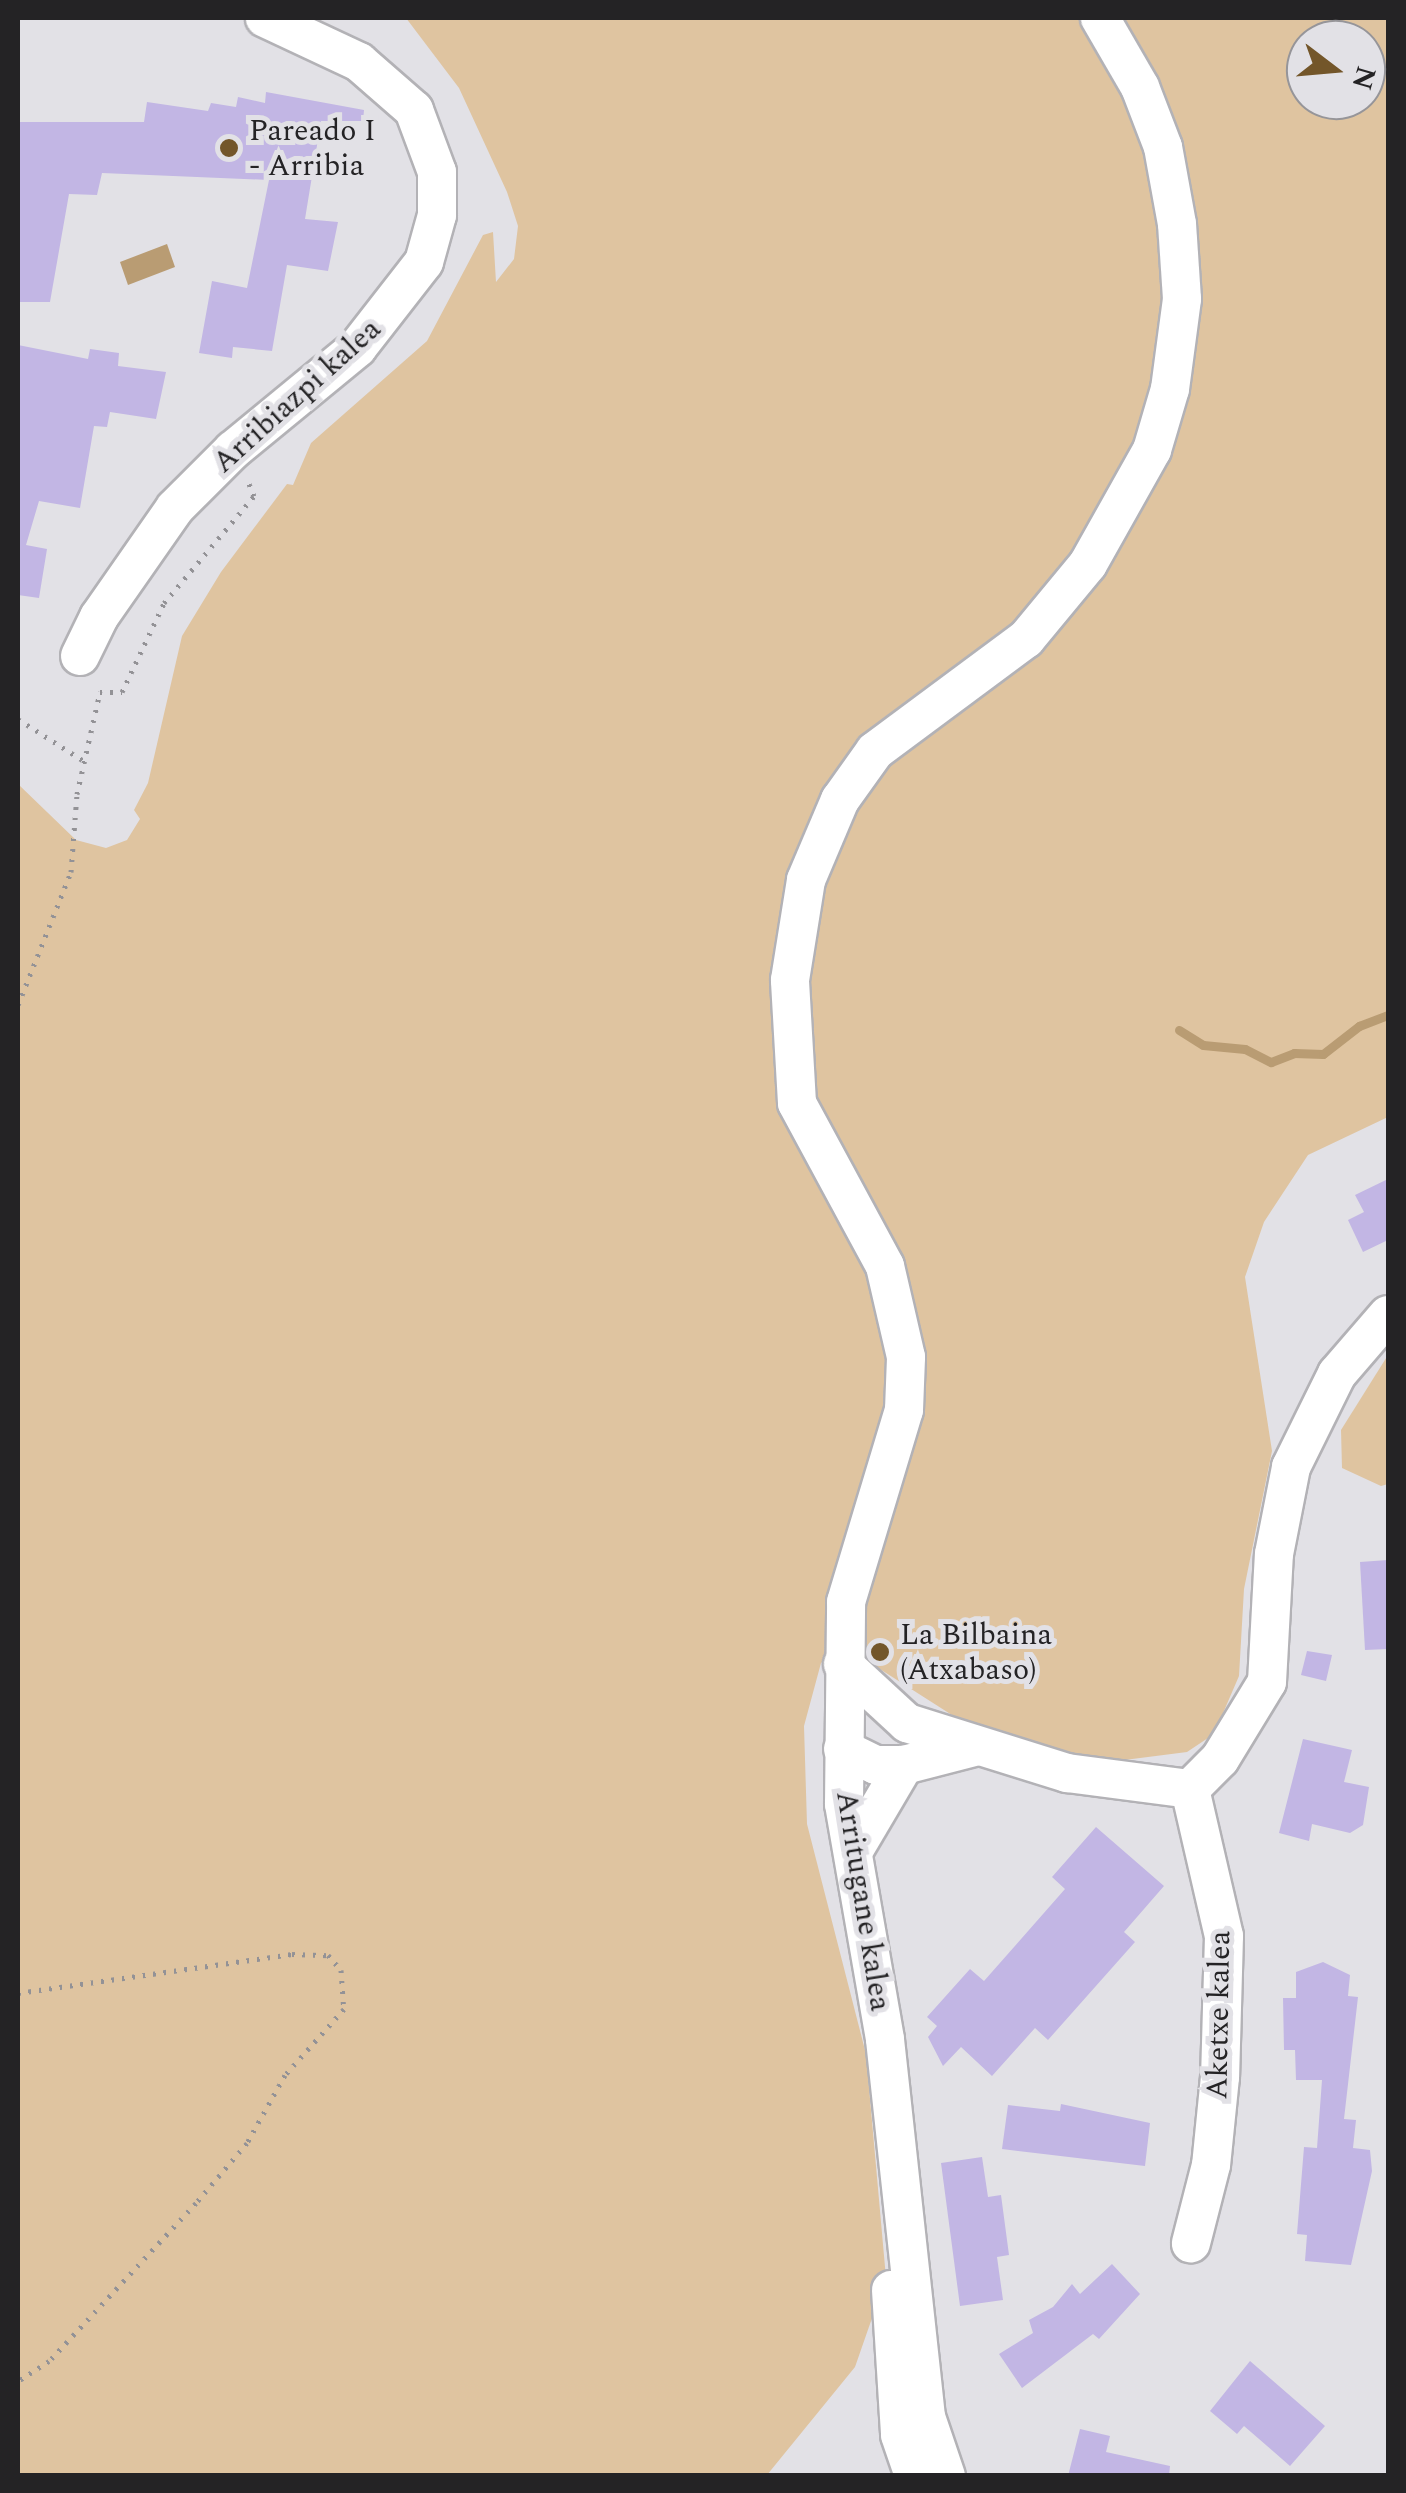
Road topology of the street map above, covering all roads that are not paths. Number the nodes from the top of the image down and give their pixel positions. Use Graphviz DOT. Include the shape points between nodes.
graph roads {
  1 [pos="265,18"];
  2 [pos="1100,18"];
  3 [pos="80,656"];
  4 [pos="1388,1314"];
  5 [pos="844,1664"];
  6 [pos="908,1724"];
  7 [pos="981,1746"];
  8 [pos="843,1749"];
  9 [pos="904,1766"];
  10 [pos="1190,1789"];
  11 [pos="854,1850"];
  12 [pos="891,2113"];
  13 [pos="1191,2243"];
  14 [pos="914,2476"];
  15 [pos="946,2476"];
  1 -- 3 [label="street, Arribiazpi kalea" via="359,62 414,110 437,172 437,215 428,246 394,306 358,348 233,450 176,508 98,617"];
  2 -- 5 [label="street, Arritugane kalea" via="1140,86 1163,147 1178,224 1182,299 1170,390 1152,450 1088,564 1026,638 875,751 840,800 806,880 790,980 797,1103 886,1266 906,1357 904,1410 846,1602"];
  4 -- 10 [label="street" via="1337,1374 1291,1467 1274,1554 1267,1682 1220,1759"];
  5 -- 6 [label="street"];
  5 -- 8 [label="street, Arritugane kalea"];
  6 -- 7 [label="street"];
  6 -- 8 [label="street" via="876,1730"];
  7 -- 9 [label="street"];
  7 -- 10 [label="street" via="1098,1779"];
  8 -- 9 [label="street" via="876,1765"];
  8 -- 11 [label="street, Arritugane kalea"];
  9 -- 11 [label="street"];
  10 -- 13 [label="street, Aketxe kalea" via="1224,1936 1216,2112"];
  11 -- 12 [label="street, Arritugane kalea"];
  12 -- 14 [label="street, Arritugane kalea" via="890,2345 900,2435"];
  12 -- 15 [label="street, Arritugane kalea" via="926,2416"];
}
